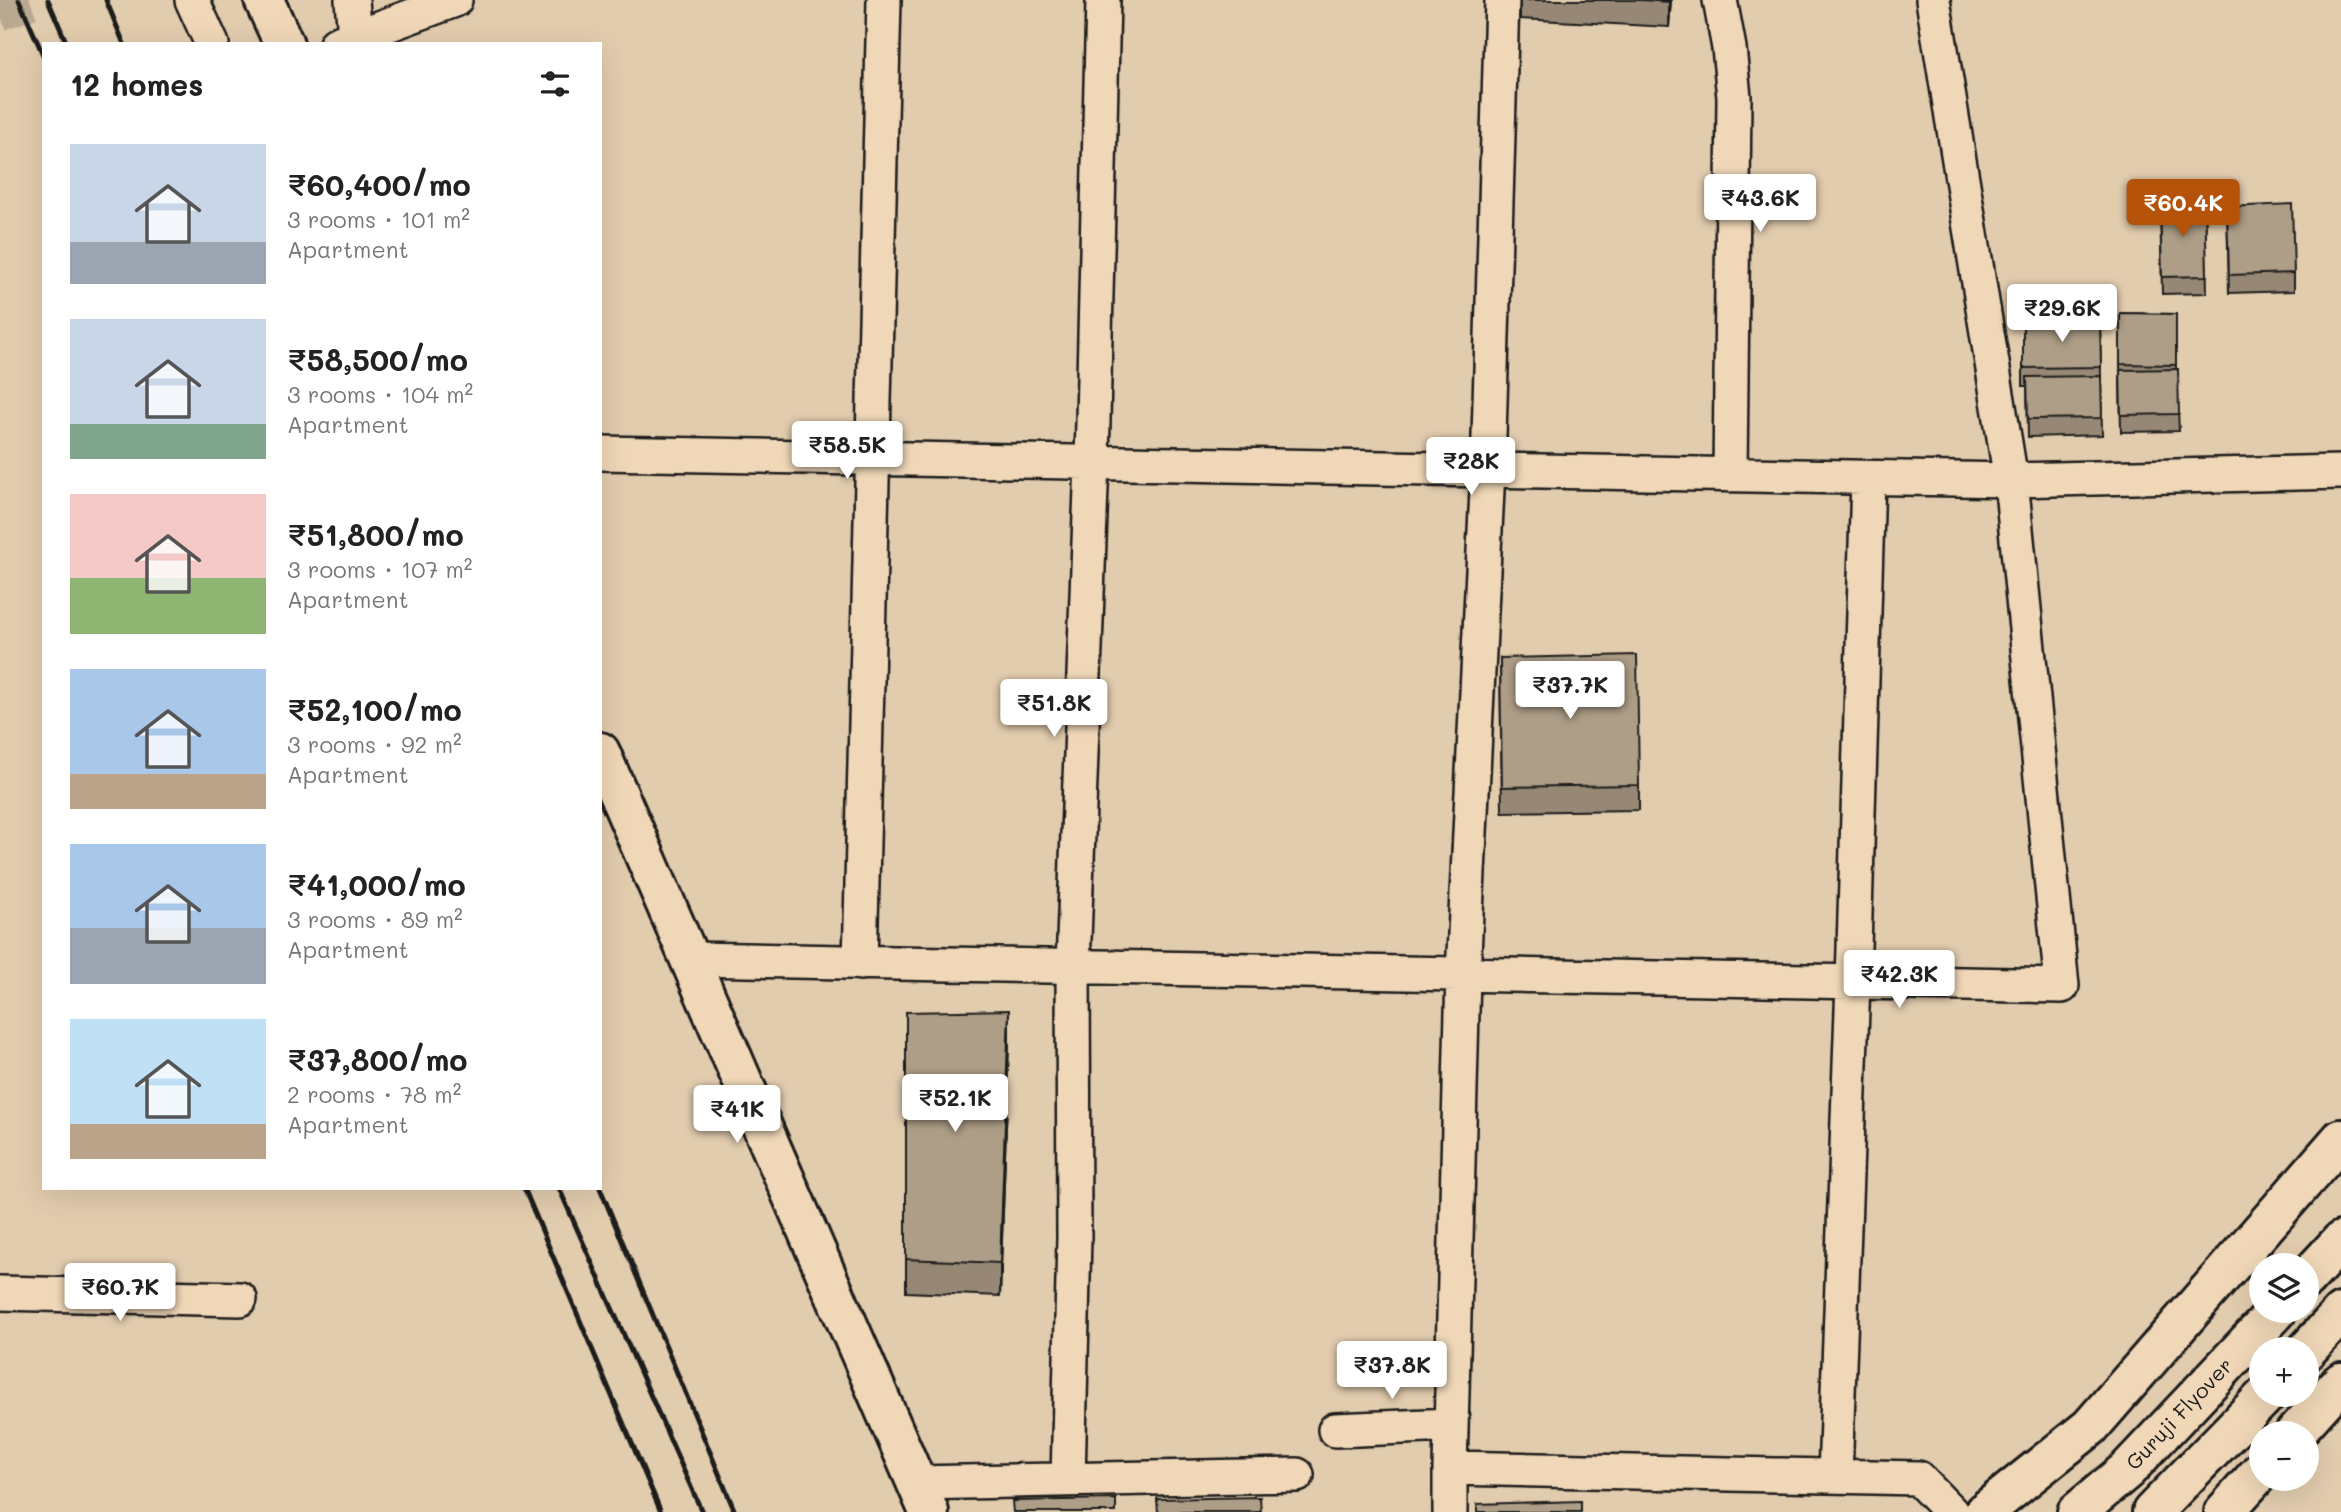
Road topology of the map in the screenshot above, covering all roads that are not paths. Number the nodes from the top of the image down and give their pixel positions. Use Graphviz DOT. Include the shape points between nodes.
graph roads {
  1 [pos="192,0"];
  2 [pos="264,0"];
  3 [pos="352,0"];
  4 [pos="455,0"];
  5 [pos="884,0"];
  6 [pos="1103,0"];
  7 [pos="1502,0"];
  8 [pos="1720,0"];
  9 [pos="1933,0"];
  10 [pos="345,40"];
  11 [pos="211,42"];
  12 [pos="283,42"];
  13 [pos="602,453"];
  14 [pos="875,458"];
  15 [pos="1092,462"];
  16 [pos="1488,470"];
  17 [pos="2341,472"];
  18 [pos="1730,475"];
  19 [pos="1868,478"];
  20 [pos="2011,480"];
  21 [pos="602,756"];
  22 [pos="690,960"];
  23 [pos="860,963"];
  24 [pos="1073,967"];
  25 [pos="1463,974"];
  26 [pos="1853,982"];
  27 [pos="2341,1139"];
  28 [pos="2341,1241"];
  29 [pos="2319,1265"];
  30 [pos="0,1293"];
  31 [pos="240,1299"];
  32 [pos="2341,1313"];
  33 [pos="2266,1323"];
  34 [pos="2319,1337"];
  35 [pos="2341,1382"];
  36 [pos="2254,1407"];
  37 [pos="2306,1421"];
  38 [pos="1451,1425"];
  39 [pos="1335,1430"];
  40 [pos="1450,1468"];
  41 [pos="1297,1475"];
  42 [pos="1835,1476"];
  43 [pos="1068,1479"];
  44 [pos="2249,1484"];
  45 [pos="922,1498"];
  46 [pos="1450,1512"];
  47 [pos="1951,1512"];
  48 [pos="1984,1512"];
  49 [pos="2077,1512"];
  50 [pos="2152,1512"];
  51 [pos="2224,1512"];
  1 -- 11 [label="street"];
  2 -- 12 [label="street"];
  3 -- 10 [label="street"];
  4 -- 10 [label="street"];
  5 -- 14 [label="street"];
  6 -- 15 [label="street"];
  7 -- 16 [label="street"];
  8 -- 18 [label="street" via="1734,97"];
  9 -- 20 [label="street"];
  13 -- 14 [label="street"];
  14 -- 15 [label="street"];
  14 -- 23 [label="street"];
  15 -- 16 [label="street"];
  15 -- 24 [label="street"];
  16 -- 18 [label="street"];
  16 -- 25 [label="street"];
  17 -- 20 [label="street"];
  18 -- 19 [label="street"];
  19 -- 20 [label="street"];
  19 -- 26 [label="street"];
  20 -- 26 [label="street" via="2062,986"];
  21 -- 22 [label="street"];
  22 -- 23 [label="street"];
  22 -- 45 [label="street"];
  23 -- 24 [label="street"];
  24 -- 25 [label="street"];
  24 -- 43 [label="street" via="1074,1238"];
  25 -- 26 [label="street"];
  25 -- 38 [label="street"];
  26 -- 42 [label="street"];
  27 -- 48 [label="street" via="2090,1427"];
  28 -- 29 [label="street"];
  30 -- 31 [label="street"];
  32 -- 34 [label="street"];
  33 -- 49 [label="street, Guruji Flyover" via="2127,1470"];
  35 -- 37 [label="street"];
  36 -- 50 [label="street"];
  38 -- 39 [label="street"];
  38 -- 40 [label="street"];
  40 -- 42 [label="street"];
  40 -- 46 [label="street"];
  41 -- 43 [label="street"];
  42 -- 47 [label="street" via="1918,1478"];
  43 -- 45 [label="street"];
  44 -- 51 [label="street"];
}
